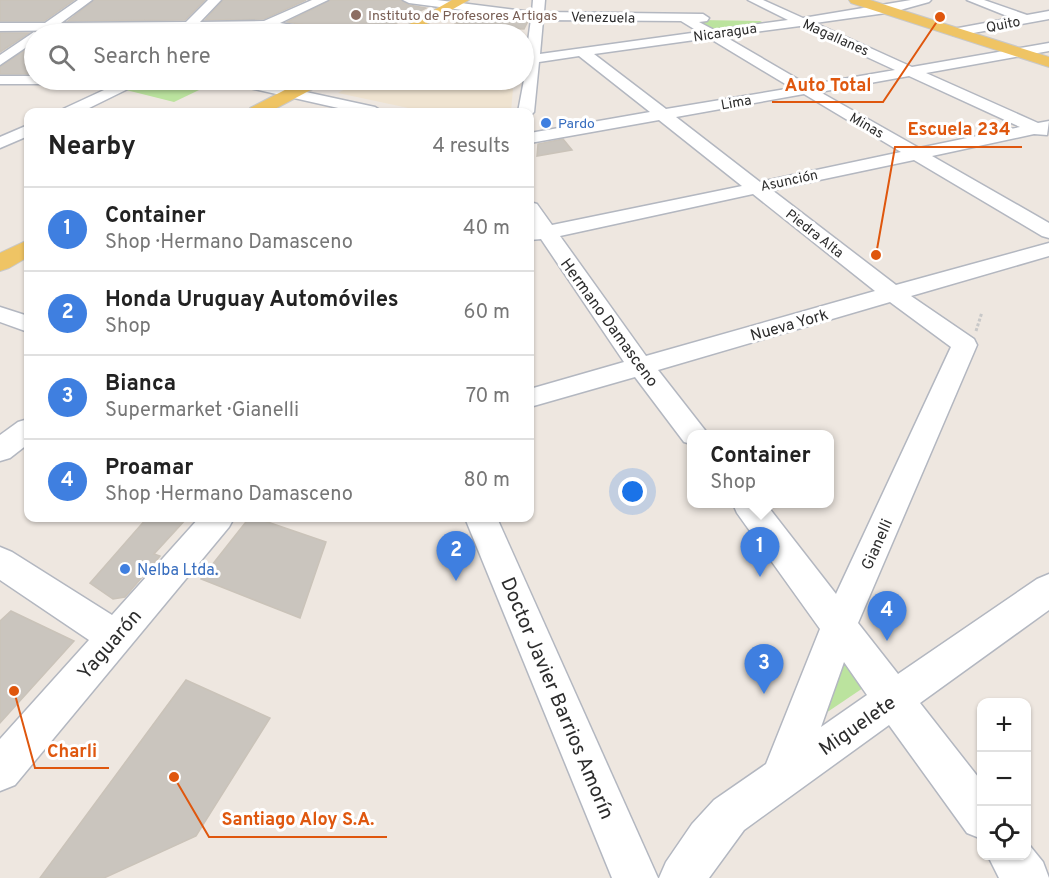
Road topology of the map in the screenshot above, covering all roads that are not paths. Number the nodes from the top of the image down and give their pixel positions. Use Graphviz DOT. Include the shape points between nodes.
graph roads {
  1 [pos="86,0"];
  2 [pos="215,0"];
  3 [pos="322,0"];
  4 [pos="409,0"];
  5 [pos="533,0"];
  6 [pos="539,0"];
  7 [pos="754,0"];
  8 [pos="856,0"];
  9 [pos="925,0"];
  10 [pos="973,0"];
  11 [pos="461,3"];
  12 [pos="884,9"];
  13 [pos="1049,15"];
  14 [pos="537,16"];
  15 [pos="684,18"];
  16 [pos="1025,19"];
  17 [pos="799,21"];
  18 [pos="53,24"];
  19 [pos="191,24"];
  20 [pos="268,24"];
  21 [pos="419,24"];
  22 [pos="426,24"];
  23 [pos="719,24"];
  24 [pos="0,27"];
  25 [pos="1049,28"];
  26 [pos="24,31"];
  27 [pos="534,31"];
  28 [pos="957,33"];
  29 [pos="24,44"];
  30 [pos="1049,47"];
  31 [pos="582,52"];
  32 [pos="1020,53"];
  33 [pos="534,59"];
  34 [pos="0,61"];
  35 [pos="1049,62"];
  36 [pos="914,72"];
  37 [pos="0,80"];
  38 [pos="24,80"];
  39 [pos="117,90"];
  40 [pos="278,90"];
  41 [pos="302,90"];
  42 [pos="305,90"];
  43 [pos="527,90"];
  44 [pos="806,90"];
  45 [pos="296,94"];
  46 [pos="78,108"];
  47 [pos="265,108"];
  48 [pos="276,108"];
  49 [pos="357,108"];
  50 [pos="526,108"];
  51 [pos="663,115"];
  52 [pos="1045,130"];
  53 [pos="24,132"];
  54 [pos="534,137"];
  55 [pos="0,143"];
  56 [pos="917,154"];
  57 [pos="756,187"];
  58 [pos="1049,232"];
  59 [pos="537,233"];
  60 [pos="24,239"];
  61 [pos="24,249"];
  62 [pos="1049,249"];
  63 [pos="0,252"];
  64 [pos="0,263"];
  65 [pos="893,294"];
  66 [pos="0,314"];
  67 [pos="24,323"];
  68 [pos="965,345"];
  69 [pos="641,367"];
  70 [pos="534,397"];
  71 [pos="690,430"];
  72 [pos="24,432"];
  73 [pos="0,450"];
  74 [pos="751,508"];
  75 [pos="215,522"];
  76 [pos="483,522"];
  77 [pos="0,562"];
  78 [pos="1049,590"];
  79 [pos="839,627"];
  80 [pos="115,637"];
  81 [pos="893,700"];
  82 [pos="0,770"];
  83 [pos="781,779"];
  84 [pos="977,813"];
  85 [pos="1014,860"];
  86 [pos="635,878"];
  87 [pos="682,878"];
  88 [pos="1027,878"];
  1 -- 18 [label="street"];
  2 -- 19 [label="street"];
  3 -- 20 [label="street"];
  4 -- 11 [label="street, Venezuela"];
  5 -- 6 [label="street"];
  6 -- 14 [label="street"];
  7 -- 17 [label="street, Magallanes"];
  8 -- 12 [label="main road"];
  9 -- 12 [label="street, Nicaragua"];
  10 -- 16 [label="street"];
  11 -- 14 [label="street, Venezuela"];
  11 -- 21 [label="main road"];
  11 -- 22 [label="main road"];
  12 -- 17 [label="street, Nicaragua"];
  12 -- 28 [label="main road"];
  13 -- 16 [label="street, Quito"];
  14 -- 15 [label="street, Venezuela" via="651,13"];
  14 -- 27 [label="street"];
  15 -- 23 [label="street, Minas"];
  16 -- 25 [label="street"];
  16 -- 28 [label="street, Quito"];
  17 -- 23 [label="street, Nicaragua"];
  17 -- 23 [label="street"];
  17 -- 36 [label="street, Magallanes"];
  23 -- 31 [label="street, Nicaragua"];
  23 -- 44 [label="street, Minas"];
  24 -- 26 [label="street"];
  28 -- 32 [label="main road"];
  29 -- 34 [label="street"];
  30 -- 32 [label="street, Lima"];
  31 -- 33 [label="street, Nicaragua"];
  31 -- 51 [label="street, Piedra Alta"];
  32 -- 35 [label="main road"];
  32 -- 36 [label="street, Lima"];
  36 -- 44 [label="street, Lima"];
  36 -- 52 [label="street, Magallanes"];
  37 -- 38 [label="street"];
  39 -- 46 [label="street"];
  40 -- 45 [label="street"];
  41 -- 45 [label="main road"];
  42 -- 45 [label="main road"];
  43 -- 50 [label="street"];
  44 -- 51 [label="street, Lima"];
  44 -- 56 [label="street, Minas"];
  45 -- 47 [label="main road"];
  45 -- 48 [label="main road"];
  45 -- 49 [label="street"];
  51 -- 54 [label="street, Lima"];
  51 -- 57 [label="street, Piedra Alta"];
  52 -- 56 [label="street, Asunción"];
  53 -- 55 [label="street"];
  56 -- 57 [label="street, Asunción"];
  56 -- 58 [label="street, Minas"];
  57 -- 59 [label="street, Asunción"];
  57 -- 65 [label="street, Piedra Alta"];
  59 -- 69 [label="street, Hermano Damasceno"];
  60 -- 63 [label="main road"];
  61 -- 64 [label="main road"];
  62 -- 65 [label="street, Nueva York"];
  65 -- 68 [label="street, Piedra Alta"];
  65 -- 69 [label="street, Nueva York"];
  66 -- 67 [label="street"];
  68 -- 79 [label="street, Gianelli"];
  69 -- 70 [label="street, Nueva York"];
  69 -- 71 [label="street, Hermano Damasceno"];
  72 -- 73 [label="street"];
  74 -- 79 [label="street"];
  75 -- 80 [label="street, Yaguarón"];
  76 -- 86 [label="street, Doctor Javier Barrios Amorín"];
  77 -- 80 [label="street"];
  78 -- 81 [label="street, Miguelete"];
  79 -- 81 [label="street"];
  79 -- 83 [label="street, Gianelli"];
  80 -- 82 [label="street, Yaguarón"];
  81 -- 83 [label="street, Miguelete"];
  81 -- 84 [label="street"];
  83 -- 87 [label="street, Miguelete" via="729,815"];
  85 -- 88 [label="street"];
}
